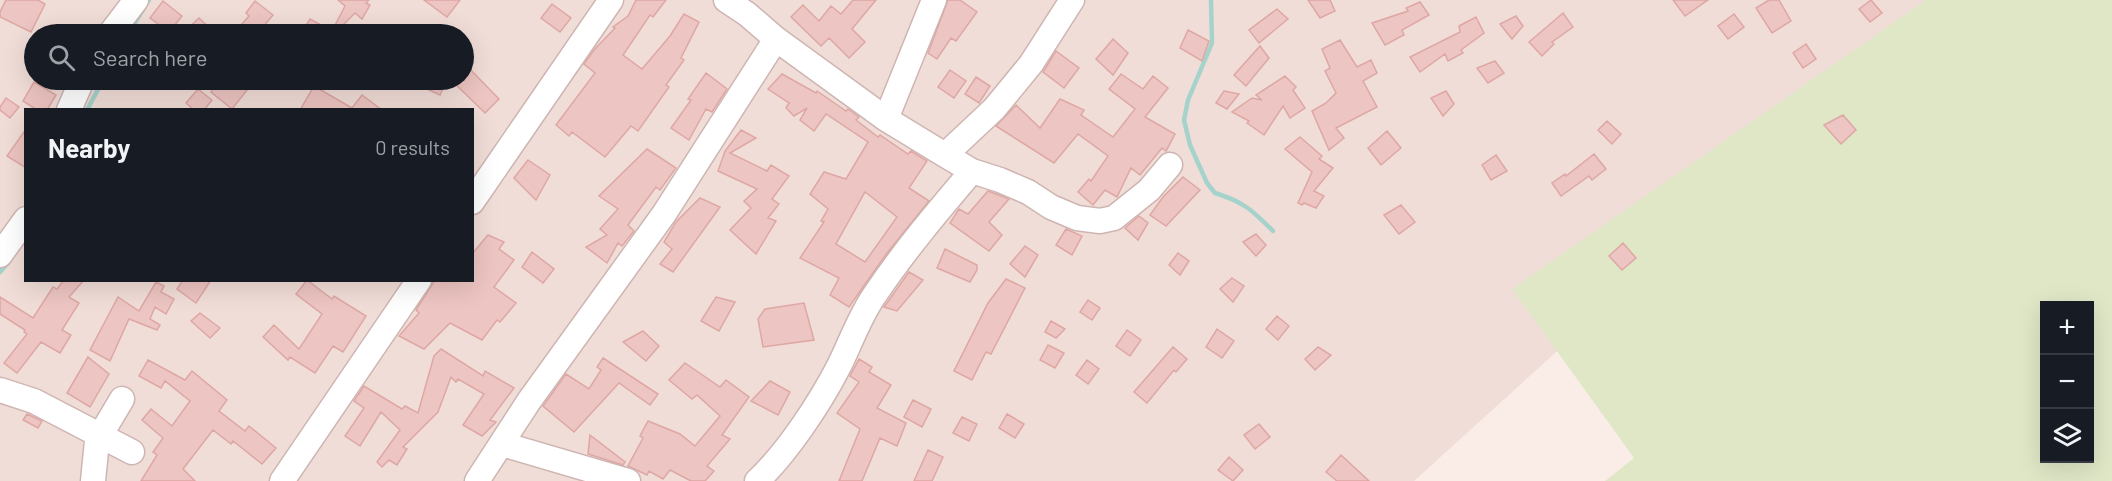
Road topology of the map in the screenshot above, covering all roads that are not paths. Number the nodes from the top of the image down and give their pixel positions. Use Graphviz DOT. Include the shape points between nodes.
graph roads {
  1 [pos="136,0"];
  2 [pos="611,0"];
  3 [pos="726,0"];
  4 [pos="934,0"];
  5 [pos="1072,0"];
  6 [pos="752,7"];
  7 [pos="118,24"];
  8 [pos="776,39"];
  9 [pos="78,90"];
  10 [pos="70,108"];
  11 [pos="886,119"];
  12 [pos="945,155"];
  13 [pos="1170,165"];
  14 [pos="972,171"];
  15 [pos="474,199"];
  16 [pos="24,222"];
  17 [pos="0,255"];
  18 [pos="418,282"];
  19 [pos="0,390"];
  20 [pos="122,399"];
  21 [pos="100,435"];
  22 [pos="502,444"];
  23 [pos="132,452"];
  24 [pos="93,481"];
  25 [pos="282,481"];
  26 [pos="477,481"];
  27 [pos="628,481"];
  28 [pos="757,481"];
  1 -- 7 [label="street"];
  2 -- 15 [label="street"];
  3 -- 6 [label="street"];
  4 -- 11 [label="street"];
  5 -- 12 [label="street" via="1030,64 994,109"];
  6 -- 8 [label="street"];
  8 -- 11 [label="street"];
  8 -- 22 [label="street" via="664,214"];
  9 -- 10 [label="street"];
  11 -- 12 [label="street"];
  12 -- 14 [label="street"];
  13 -- 14 [label="street" via="1128,208 1114,218 1100,221 1077,218 1028,192"];
  14 -- 28 [label="street" via="875,294 838,369 805,423"];
  16 -- 17 [label="street"];
  18 -- 25 [label="street"];
  19 -- 21 [label="street" via="34,401"];
  20 -- 21 [label="street"];
  21 -- 23 [label="street"];
  21 -- 24 [label="street"];
  22 -- 26 [label="street"];
  22 -- 27 [label="street"];
}
